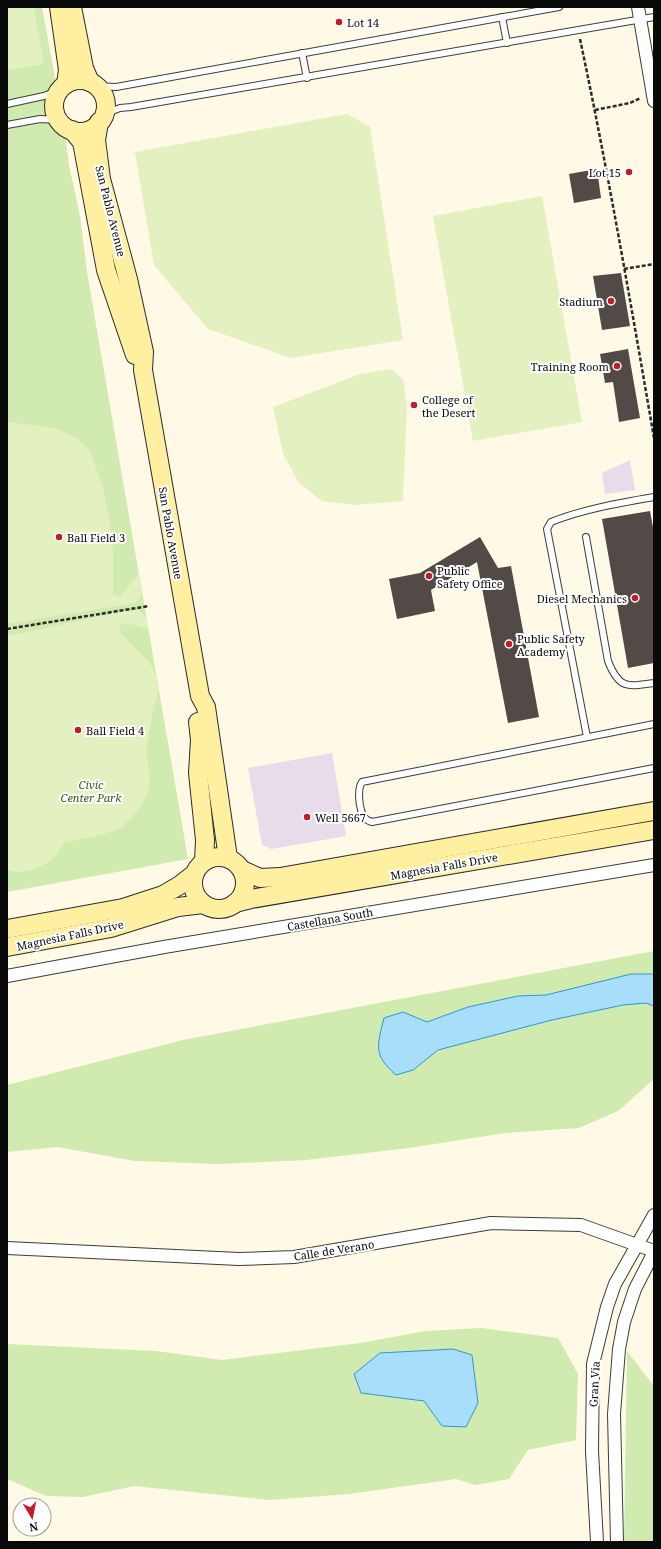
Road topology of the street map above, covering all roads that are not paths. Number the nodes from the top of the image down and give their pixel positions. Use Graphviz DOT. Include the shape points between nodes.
graph roads {
  1 [pos="59,7"];
  2 [pos="72,7"];
  3 [pos="559,7"];
  4 [pos="638,7"];
  5 [pos="502,17"];
  6 [pos="654,17"];
  7 [pos="640,20"];
  8 [pos="507,43"];
  9 [pos="302,53"];
  10 [pos="307,78"];
  11 [pos="93,84"];
  12 [pos="63,87"];
  13 [pos="654,101"];
  14 [pos="7,104"];
  15 [pos="101,118"];
  16 [pos="7,125"];
  17 [pos="65,125"];
  18 [pos="143,370"];
  19 [pos="654,497"];
  20 [pos="586,538"];
  21 [pos="654,682"];
  22 [pos="200,696"];
  23 [pos="654,724"];
  24 [pos="587,737"];
  25 [pos="654,768"];
  26 [pos="654,811"];
  27 [pos="654,830"];
  28 [pos="228,858"];
  29 [pos="654,865"];
  30 [pos="199,867"];
  31 [pos="242,870"];
  32 [pos="235,903"];
  33 [pos="202,904"];
  34 [pos="7,929"];
  35 [pos="7,948"];
  36 [pos="7,976"];
  37 [pos="654,1215"];
  38 [pos="637,1245"];
  39 [pos="7,1248"];
  40 [pos="654,1252"];
  41 [pos="598,1542"];
  42 [pos="617,1542"];
  1 -- 12 [label="street" via="68,70"];
  2 -- 11 [label="street" via="84,68"];
  3 -- 5 [label="lane"];
  4 -- 7 [label="street"];
  5 -- 8 [label="lane"];
  5 -- 9 [label="lane"];
  6 -- 7 [label="lane"];
  7 -- 8 [label="lane"];
  7 -- 13 [label="street"];
  8 -- 10 [label="lane"];
  9 -- 10 [label="lane"];
  9 -- 11 [label="lane" via="116,87"];
  10 -- 15 [label="lane" via="125,108"];
  11 -- 12 [label="street" via="81,80"];
  11 -- 15 [label="street" via="102,92 105,100"];
  12 -- 14 [label="lane" via="44,96"];
  12 -- 17 [label="street" via="55,97 54,105 55,113"];
  15 -- 17 [label="street" via="90,129 81,131"];
  15 -- 18 [label="street, San Pablo Avenue" via="96,140 101,179 130,286 144,352"];
  16 -- 17 [label="lane" via="40,119"];
  17 -- 18 [label="street, San Pablo Avenue" via="82,142 106,270 134,353"];
  18 -- 22 [label="street, San Pablo Avenue"];
  19 -- 24 [label="lane" via="574,513 551,522 547,529"];
  20 -- 21 [label="lane" via="608,661 613,673 624,684 634,686"];
  22 -- 28 [label="street, San Pablo Avenue" via="206,707"];
  22 -- 30 [label="street, San Pablo Avenue" via="197,708 200,740 198,773 205,840"];
  23 -- 24 [label="lane"];
  24 -- 25 [label="lane" via="362,782 358,793 363,816 372,822"];
  26 -- 31 [label="street, Magnesia Falls Drive" via="280,877 260,878"];
  27 -- 32 [label="street, Magnesia Falls Drive"];
  28 -- 30 [label="street" via="211,857"];
  28 -- 31 [label="street"];
  29 -- 36 [label="street, Castellana South" via="164,947"];
  30 -- 33 [label="street" via="192,882 193,890"];
  30 -- 34 [label="street, Magnesia Falls Drive" via="180,885 163,895 123,908"];
  31 -- 32 [label="street" via="245,888"];
  32 -- 33 [label="street" via="227,908 218,909"];
  33 -- 35 [label="street, Magnesia Falls Drive" via="178,907 112,928"];
  37 -- 38 [label="street, Gran Via"];
  38 -- 39 [label="street, Calle de Verano" via="581,1224 491,1223 294,1257 239,1259"];
  38 -- 40 [label="street, Calle de Verano"];
  38 -- 41 [label="street, Gran Via" via="615,1284 593,1364 592,1452"];
  40 -- 42 [label="street, Gran Via" via="635,1289 618,1349 614,1414"];
}
